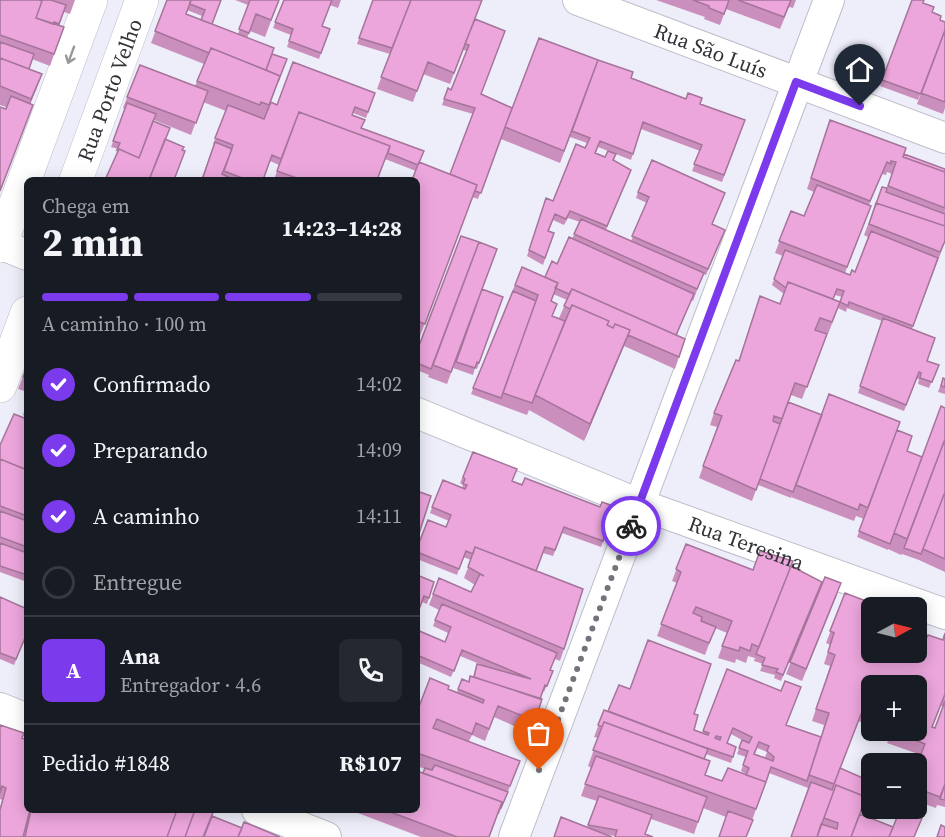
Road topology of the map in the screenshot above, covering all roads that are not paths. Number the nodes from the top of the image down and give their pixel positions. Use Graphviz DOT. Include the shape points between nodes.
graph roads {
  1 [pos="92,0"];
  2 [pos="142,0"];
  3 [pos="578,0"];
  4 [pos="829,0"];
  5 [pos="796,82"];
  6 [pos="945,138"];
  7 [pos="26,177"];
  8 [pos="77,177"];
  9 [pos="24,181"];
  10 [pos="0,245"];
  11 [pos="24,254"];
  12 [pos="24,321"];
  13 [pos="0,386"];
  14 [pos="420,414"];
  15 [pos="639,504"];
  16 [pos="945,614"];
  17 [pos="0,708"];
  18 [pos="24,718"];
  19 [pos="265,813"];
  20 [pos="326,837"];
  21 [pos="514,837"];
  1 -- 7 [label="main road, one-way"];
  2 -- 8 [label="main road, Rua Porto Velho"];
  3 -- 5 [label="street, Rua São Luís"];
  4 -- 5 [label="street"];
  5 -- 6 [label="street, Rua São Luís"];
  5 -- 15 [label="street"];
  9 -- 10 [label="main road, one-way"];
  10 -- 11 [label="street"];
  12 -- 13 [label="main road"];
  14 -- 15 [label="street, Rua Teresina"];
  15 -- 16 [label="street, Rua Teresina"];
  15 -- 21 [label="street"];
  17 -- 18 [label="street"];
  19 -- 20 [label="street"];
}
